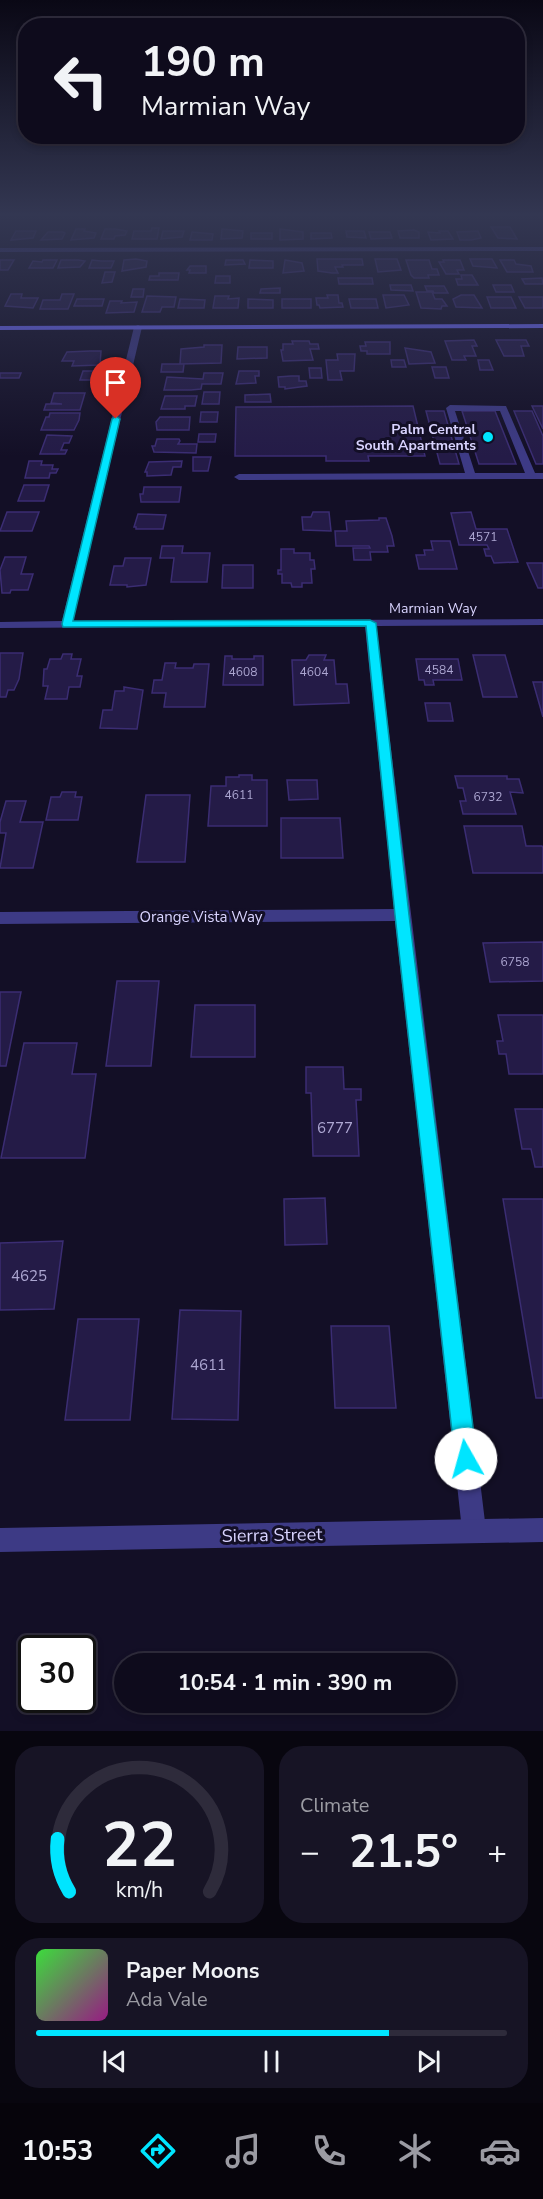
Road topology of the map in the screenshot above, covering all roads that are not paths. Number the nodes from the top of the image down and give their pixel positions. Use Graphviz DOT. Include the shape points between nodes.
graph roads {
  1 [pos="543,326"];
  2 [pos="138,327"];
  3 [pos="0,328"];
  4 [pos="471,476"];
  5 [pos="531,476"];
  6 [pos="543,476"];
  7 [pos="239,477"];
  8 [pos="543,622"];
  9 [pos="370,623"];
  10 [pos="67,624"];
  11 [pos="0,625"];
  12 [pos="402,915"];
  13 [pos="0,918"];
  14 [pos="474,1530"];
  15 [pos="543,1530"];
  16 [pos="0,1540"];
  1 -- 2 [label="main road"];
  2 -- 3 [label="main road"];
  2 -- 10 [label="street"];
  4 -- 5 [label="street"];
  4 -- 5 [label="street" via="450,408 503,408"];
  4 -- 7 [label="street"];
  5 -- 6 [label="street"];
  8 -- 9 [label="street, Marmian Way"];
  9 -- 10 [label="street, Marmian Way"];
  9 -- 12 [label="street"];
  10 -- 11 [label="street, Marmian Way"];
  12 -- 13 [label="street, Orange Vista Way"];
  12 -- 14 [label="street"];
  14 -- 15 [label="street, Sierra Street"];
  14 -- 16 [label="street, Sierra Street"];
}
